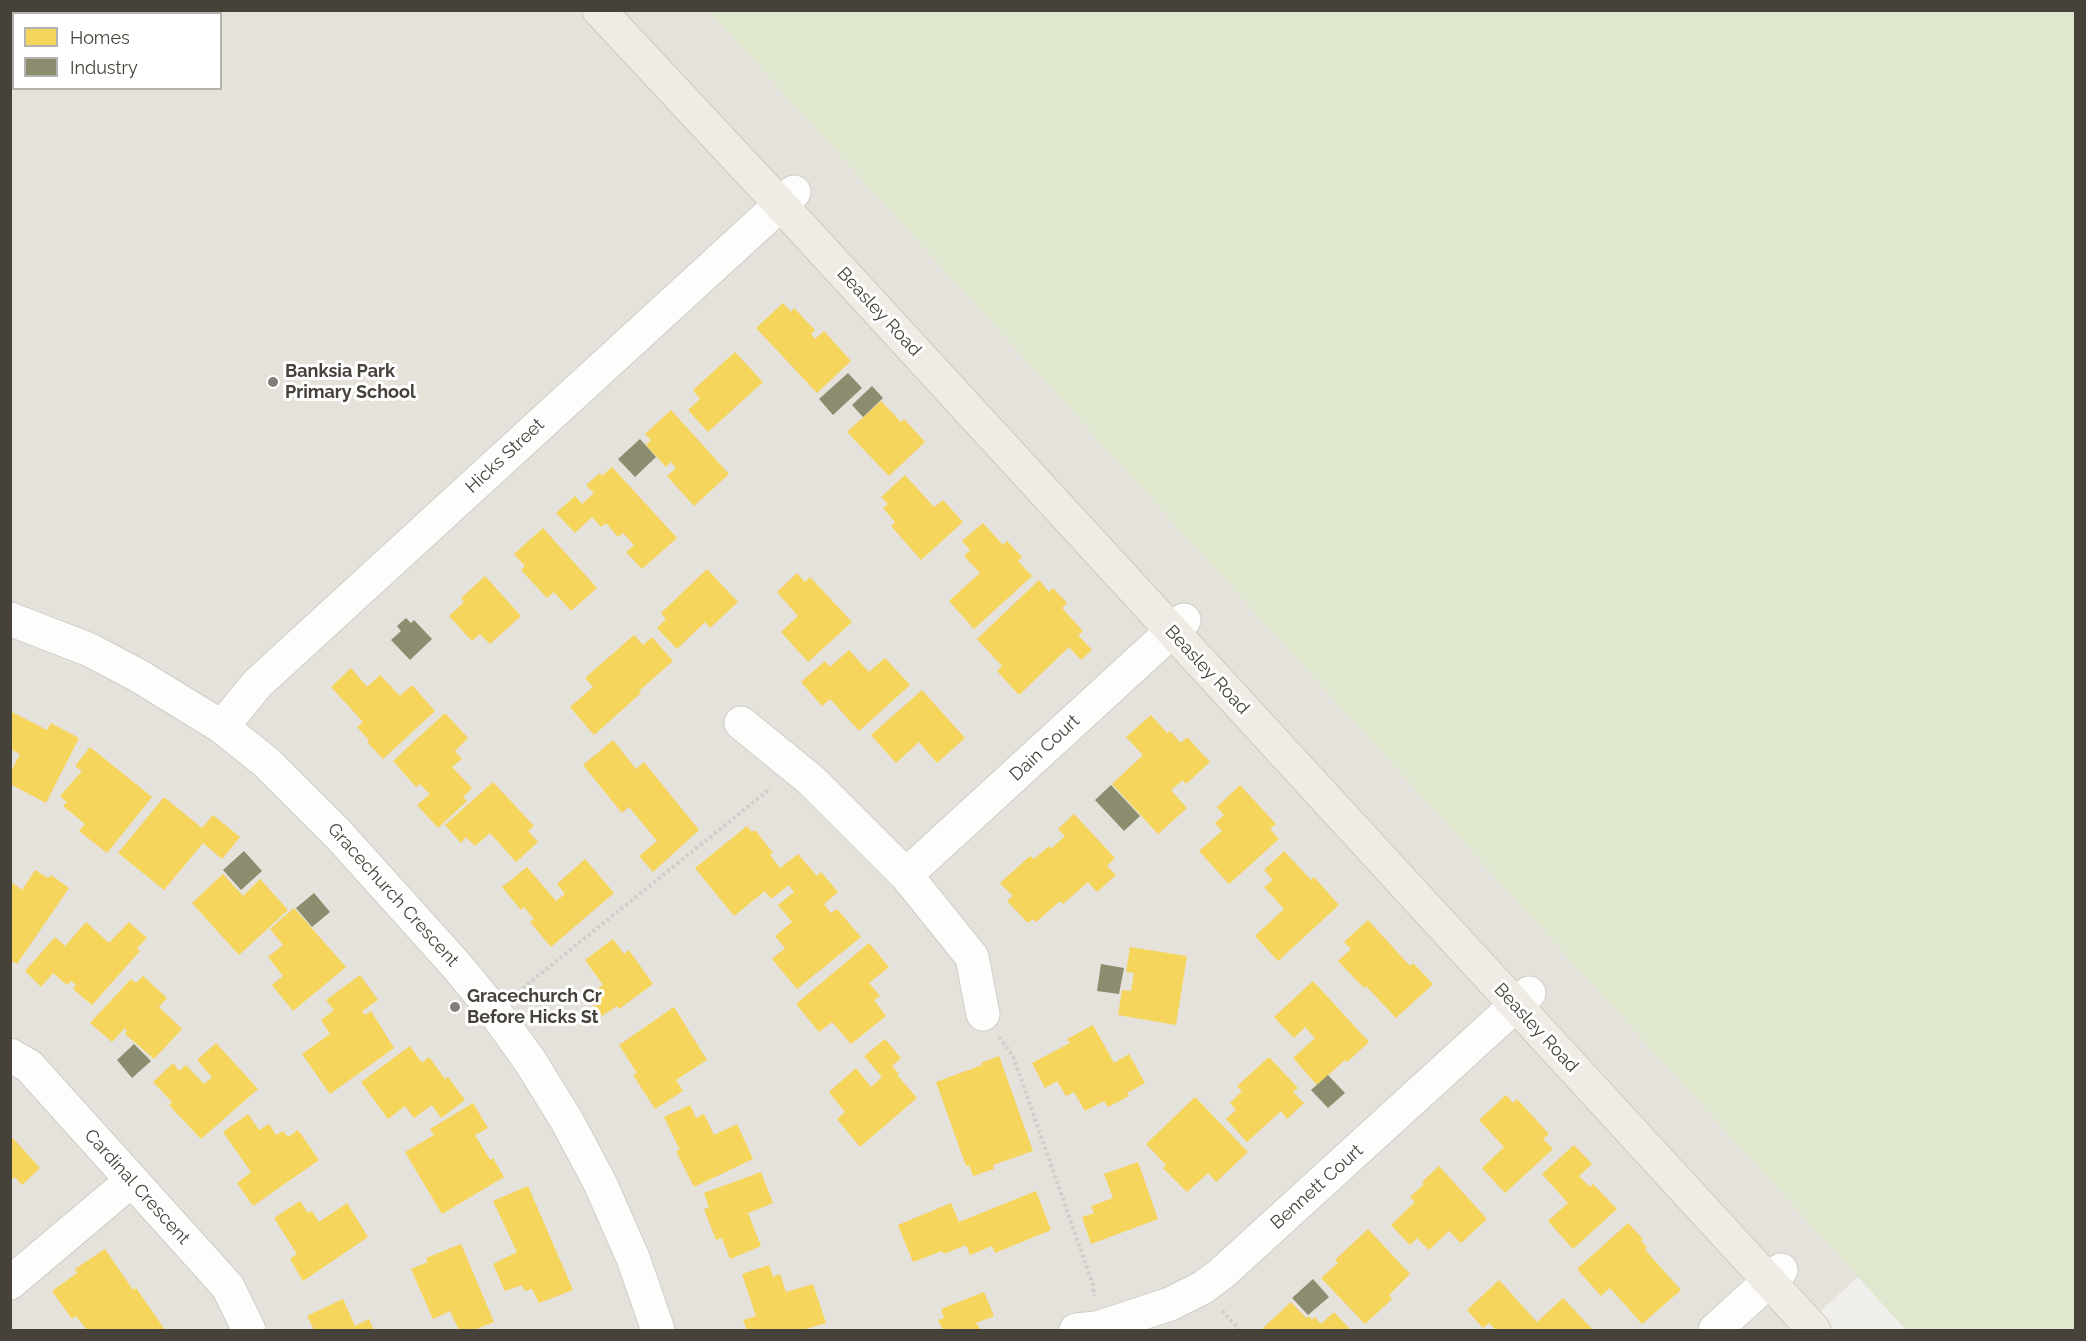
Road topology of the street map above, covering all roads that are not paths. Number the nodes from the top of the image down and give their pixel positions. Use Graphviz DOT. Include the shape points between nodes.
graph roads {
  1 [pos="599,10"];
  2 [pos="626,10"];
  3 [pos="787,199"];
  4 [pos="10,619"];
  5 [pos="1178,626"];
  6 [pos="741,723"];
  7 [pos="222,727"];
  8 [pos="906,875"];
  9 [pos="1522,999"];
  10 [pos="983,1014"];
  11 [pos="10,1055"];
  12 [pos="131,1181"];
  13 [pos="1775,1276"];
  14 [pos="10,1283"];
  15 [pos="1087,1329"];
  16 [pos="249,1330"];
  17 [pos="658,1330"];
  18 [pos="1715,1330"];
  19 [pos="1814,1330"];
  20 [pos="1837,1330"];
  1 -- 3 [label="main road, Beasley Road"];
  2 -- 3 [label="main road, Beasley Road"];
  3 -- 5 [label="main road, Beasley Road"];
  3 -- 7 [label="street, Hicks Street" via="257,684"];
  4 -- 7 [label="street, Gracechurch Crescent" via="90,650"];
  5 -- 8 [label="street, Dain Court"];
  5 -- 9 [label="main road, Beasley Road"];
  6 -- 8 [label="street" via="812,781"];
  7 -- 17 [label="street, Gracechurch Crescent" via="303,797 456,965 530,1060 600,1183 633,1258"];
  8 -- 10 [label="street" via="972,957"];
  9 -- 13 [label="main road, Beasley Road"];
  9 -- 15 [label="street, Bennett Court" via="1221,1274 1170,1304"];
  11 -- 12 [label="street, Cardinal Crescent" via="29,1066"];
  12 -- 14 [label="street"];
  12 -- 16 [label="street, Cardinal Crescent" via="228,1287"];
  13 -- 18 [label="street"];
  13 -- 19 [label="main road, Beasley Road"];
  13 -- 20 [label="main road, Beasley Road"];
}
